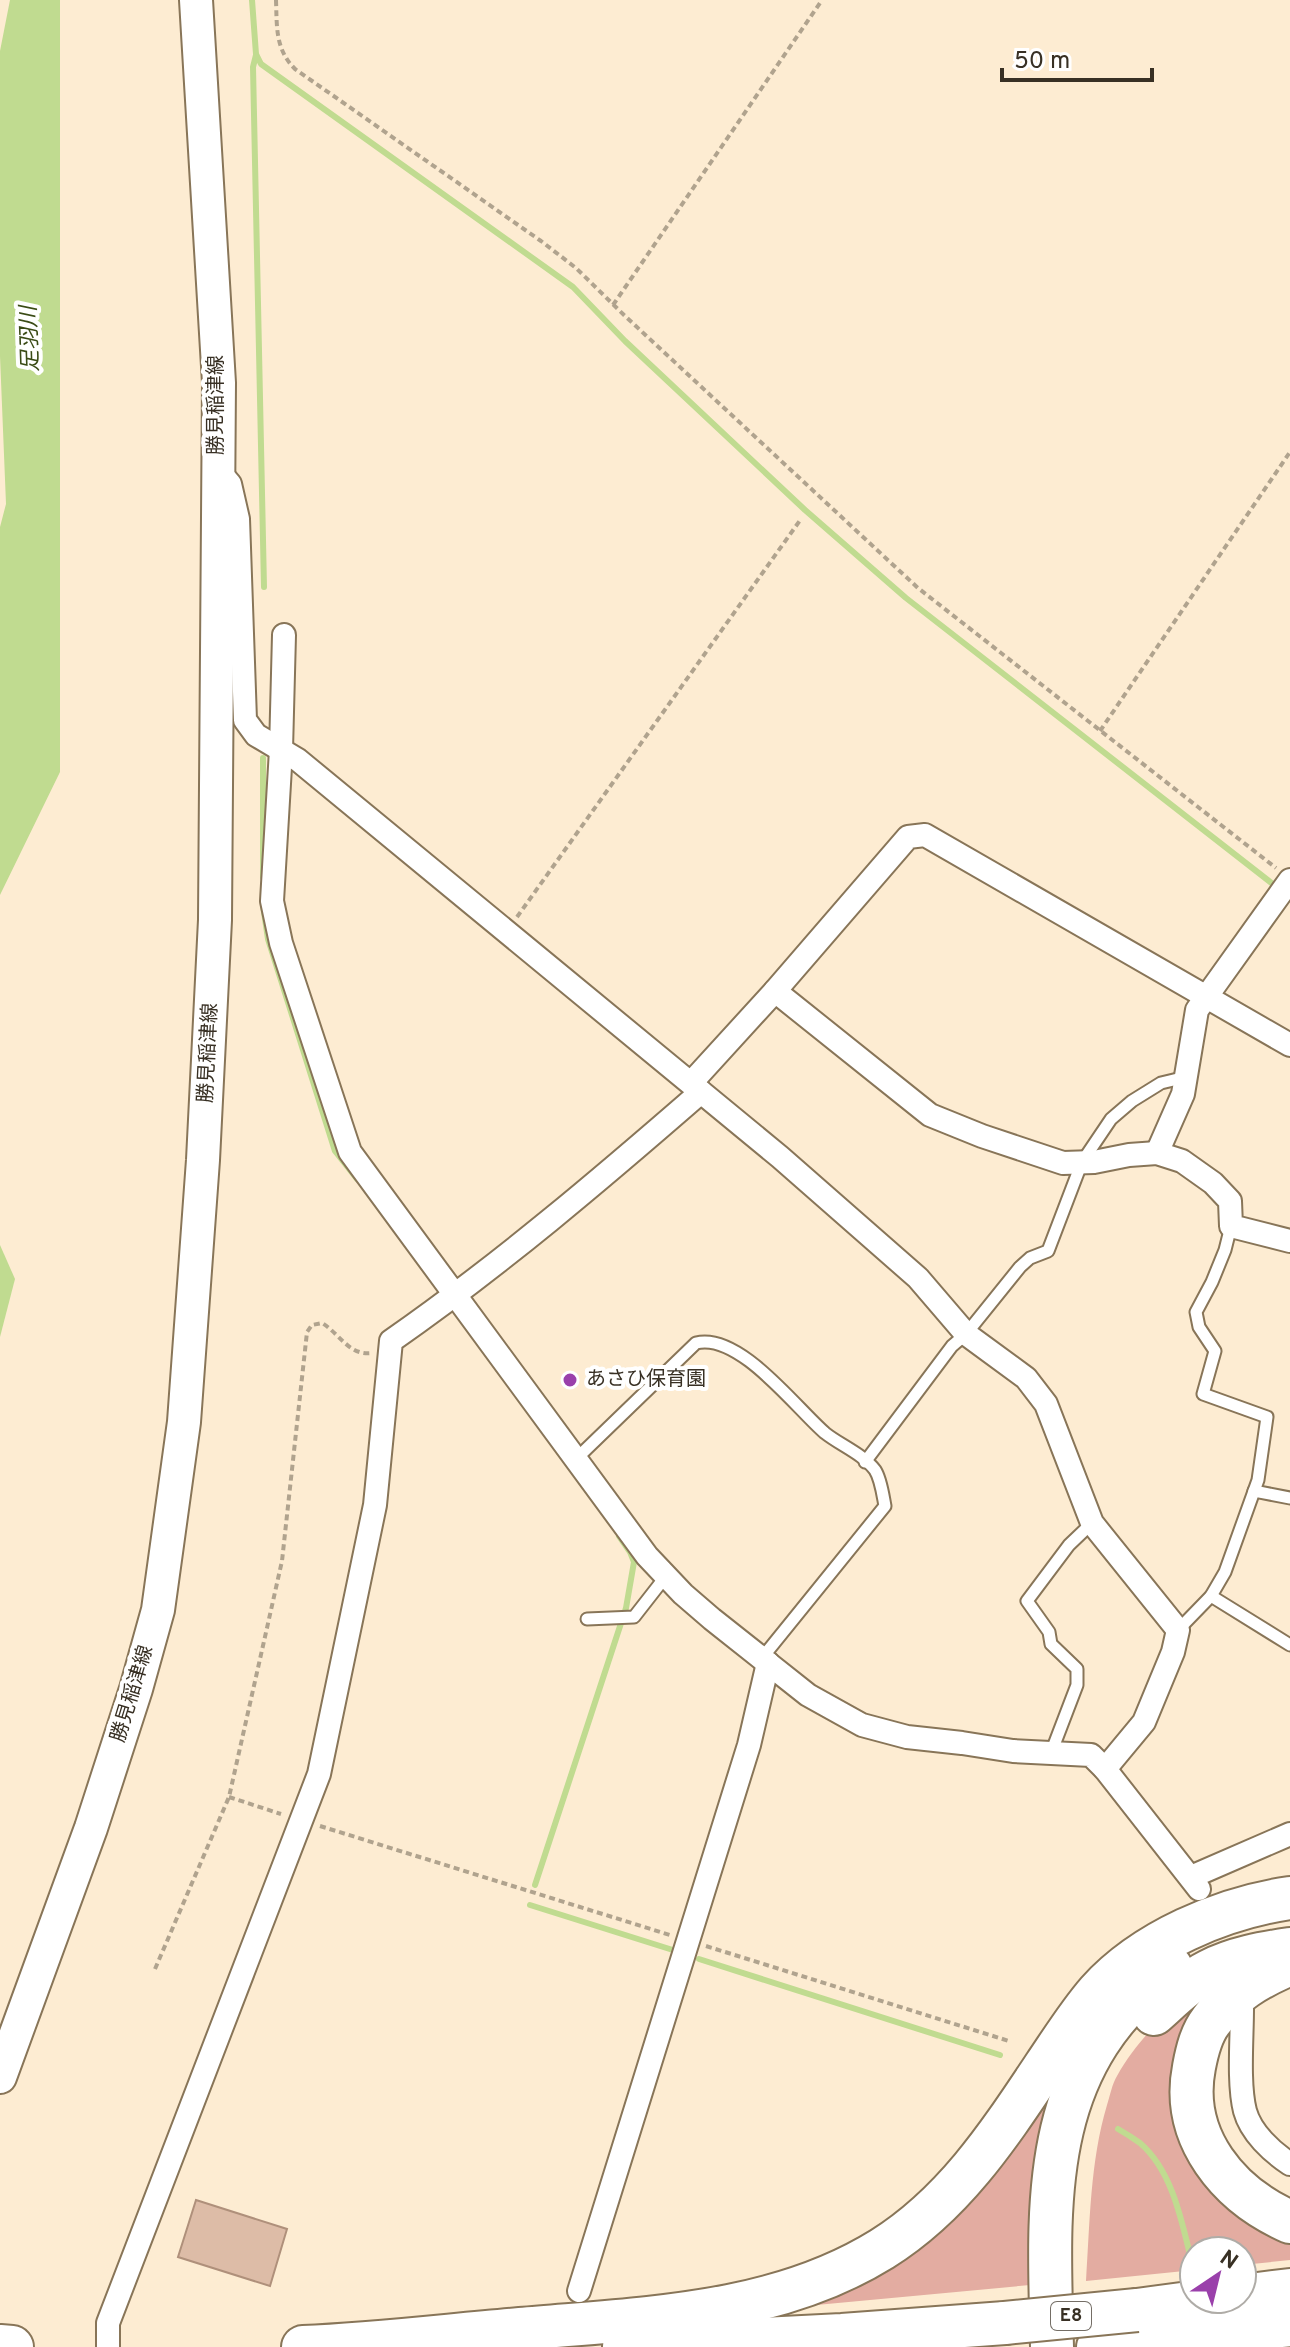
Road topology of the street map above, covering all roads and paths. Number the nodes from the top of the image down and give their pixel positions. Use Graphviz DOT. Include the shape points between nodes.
graph roads {
  1 [pos="196,0"];
  2 [pos="276,0"];
  3 [pos="822,0"];
  4 [pos="613,305"];
  5 [pos="1290,452"];
  6 [pos="217,468"];
  7 [pos="801,519"];
  8 [pos="284,635"];
  9 [pos="1100,731"];
  10 [pos="281,750"];
  11 [pos="1283,883"];
  12 [pos="506,931"];
  13 [pos="775,991"];
  14 [pos="1206,998"];
  15 [pos="1290,1045"];
  16 [pos="1186,1077"];
  17 [pos="696,1088"];
  18 [pos="1157,1153"];
  19 [pos="1082,1162"];
  20 [pos="1231,1226"];
  21 [pos="1290,1241"];
  22 [pos="451,1299"];
  23 [pos="966,1334"];
  24 [pos="391,1341"];
  25 [pos="576,1459"];
  26 [pos="865,1462"];
  27 [pos="1254,1491"];
  28 [pos="1290,1498"];
  29 [pos="1092,1523"];
  30 [pos="666,1576"];
  31 [pos="1211,1596"];
  32 [pos="587,1619"];
  33 [pos="1178,1630"];
  34 [pos="1290,1645"];
  35 [pos="765,1660"];
  36 [pos="1051,1753"];
  37 [pos="1105,1769"];
  38 [pos="229,1797"];
  39 [pos="302,1820"];
  40 [pos="1290,1834"];
  41 [pos="1290,1898"];
  42 [pos="1290,1913"];
  43 [pos="688,1941"];
  44 [pos="1290,1949"];
  45 [pos="1290,1964"];
  46 [pos="155,1969"];
  47 [pos="1242,2009"];
  48 [pos="1009,2041"];
  49 [pos="0,2077"];
  50 [pos="1290,2164"];
  51 [pos="1290,2222"];
  52 [pos="1290,2290"];
  53 [pos="579,2291"];
  54 [pos="1258,2294"];
  55 [pos="1178,2313"];
  56 [pos="1290,2325"];
  57 [pos="1140,2326"];
  58 [pos="1290,2334"];
  59 [pos="0,2346"];
  60 [pos="320,2346"];
  61 [pos="12,2347"];
  62 [pos="108,2347"];
  63 [pos="303,2347"];
  64 [pos="583,2347"];
  65 [pos="1052,2347"];
  66 [pos="1075,2347"];
  67 [pos="1098,2347"];
  68 [pos="1224,2347"];
  1 -- 6 [label="main road, 勝見稲津線" via="219,383"];
  2 -- 4 [label="path" via="280,46 295,69 541,241"];
  3 -- 4 [label="path"];
  4 -- 9 [label="path" via="918,588"];
  5 -- 9 [label="path"];
  6 -- 10 [label="street" via="230,484 238,519 245,720 256,735"];
  6 -- 49 [label="main road, 勝見稲津線" via="215,920 192,1331 173,1509 158,1610 136,1689"];
  7 -- 12 [label="path"];
  8 -- 10 [label="street"];
  9 -- 11 [label="path"];
  10 -- 12 [label="street"];
  10 -- 22 [label="street" via="272,901 281,943 350,1152"];
  11 -- 14 [label="street"];
  12 -- 17 [label="street"];
  13 -- 14 [label="street" via="908,837 925,835"];
  13 -- 17 [label="street"];
  13 -- 19 [label="street" via="930,1115 1063,1163"];
  14 -- 15 [label="street"];
  14 -- 16 [label="street" via="1197,1010"];
  16 -- 18 [label="street"];
  16 -- 19 [label="lane" via="1161,1083 1132,1101 1111,1119"];
  17 -- 22 [label="street" via="578,1199"];
  17 -- 23 [label="street" via="918,1278"];
  18 -- 19 [label="street"];
  18 -- 20 [label="street" via="1182,1161 1213,1183 1230,1201"];
  19 -- 23 [label="lane" via="1048,1251 1020,1267"];
  20 -- 21 [label="street"];
  20 -- 27 [label="lane" via="1196,1312 1215,1351 1203,1394 1267,1417"];
  22 -- 24 [label="street"];
  22 -- 25 [label="street"];
  23 -- 26 [label="lane"];
  23 -- 29 [label="street" via="1026,1378 1046,1404"];
  24 -- 38 [label="path" via="363,1354 322,1323 307,1332 282,1561"];
  24 -- 39 [label="street" via="375,1505 319,1774"];
  25 -- 26 [label="lane" via="696,1343 707,1341 747,1360 824,1432"];
  25 -- 30 [label="street"];
  26 -- 35 [label="lane" via="876,1471 885,1506"];
  27 -- 28 [label="lane"];
  27 -- 31 [label="lane"];
  29 -- 33 [label="street"];
  29 -- 36 [label="lane" via="1027,1601 1049,1632 1051,1644 1077,1669 1077,1685"];
  30 -- 32 [label="lane" via="634,1617"];
  30 -- 35 [label="street"];
  31 -- 33 [label="lane"];
  31 -- 34 [label="lane"];
  33 -- 37 [label="street" via="1144,1722"];
  35 -- 36 [label="street" via="808,1695 862,1725 907,1737"];
  35 -- 43 [label="street" via="749,1745"];
  36 -- 37 [label="street" via="1091,1755"];
  37 -- 40 [label="street" via="1195,1883"];
  38 -- 39 [label="path"];
  38 -- 46 [label="path"];
  39 -- 43 [label="path"];
  39 -- 62 [label="street" via="108,2323"];
  41 -- 60 [label="highway" via="1193,1926 1126,1966 1072,2026 997,2137 948,2197 882,2249 844,2269 762,2299 712,2310"];
  42 -- 65 [label="highway" via="1213,1944 1150,1982 1104,2033 1087,2061 1054,2160"];
  43 -- 48 [label="path"];
  43 -- 53 [label="street"];
  44 -- 66 [label="highway" via="1209,1971 1155,2013 1112,2069 1095,2103 1077,2175 1072,2255"];
  45 -- 51 [label="highway" via="1261,1976 1209,2023 1191,2081 1206,2151 1255,2203"];
  47 -- 50 [label="street" via="1245,2113 1261,2140"];
  52 -- 54 [label="highway"];
  55 -- 57 [label="highway, E8"];
  56 -- 57 [label="highway, E8"];
  57 -- 64 [label="highway, E8, bridge" via="1005,2323"];
  57 -- 67 [label="highway, E8"];
  58 -- 68 [label="highway"];
  59 -- 61 [label="highway"];
  60 -- 63 [label="highway"];
}
